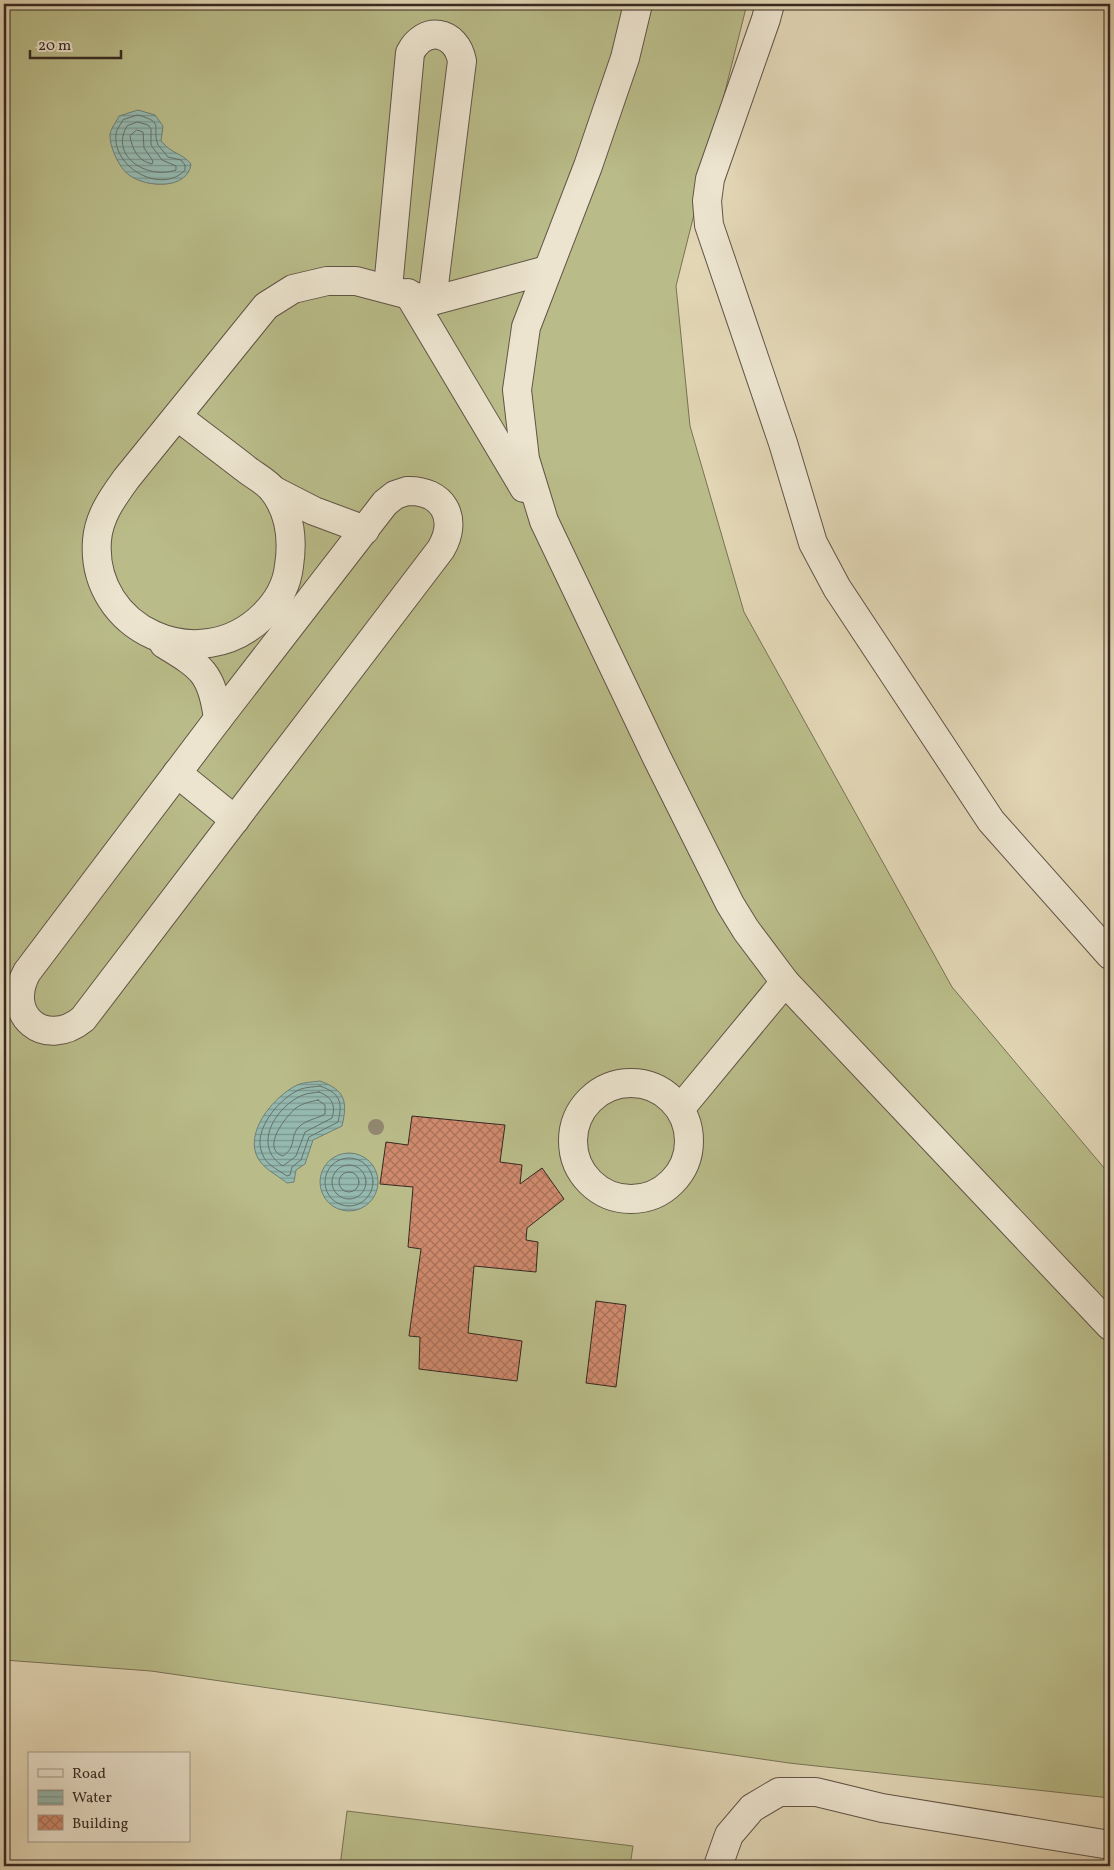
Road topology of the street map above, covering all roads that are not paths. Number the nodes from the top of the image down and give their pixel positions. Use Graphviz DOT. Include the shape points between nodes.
graph roads {
  1 [pos="638,4"];
  2 [pos="770,4"];
  3 [pos="548,270"];
  4 [pos="410,294"];
  5 [pos="177,416"];
  6 [pos="273,490"];
  7 [pos="544,521"];
  8 [pos="365,530"];
  9 [pos="137,627"];
  10 [pos="218,718"];
  11 [pos="177,773"];
  12 [pos="235,820"];
  13 [pos="1110,955"];
  14 [pos="785,982"];
  15 [pos="680,1109"];
  16 [pos="1110,1326"];
  17 [pos="1110,1845"];
  18 [pos="718,1866"];
  1 -- 3 [label="street" via="622,67"];
  2 -- 13 [label="street" via="710,179 707,201 709,225 813,542 838,588 991,821"];
  3 -- 4 [label="street"];
  3 -- 7 [label="street" via="526,327 517,390 525,459"];
  4 -- 4 [label="street" via="410,53 420,40 444,36 456,44 462,60"];
  4 -- 5 [label="street" via="356,281 327,281 293,288 266,306"];
  4 -- 7 [label="street"];
  5 -- 6 [label="street"];
  5 -- 9 [label="street" via="106,506 97,539 100,573 114,604"];
  6 -- 8 [label="street" via="314,511"];
  6 -- 9 [label="street" via="288,517 292,547 288,578 274,605 252,626 225,641 195,646 164,641"];
  7 -- 14 [label="street" via="730,904"];
  8 -- 10 [label="street"];
  8 -- 12 [label="street" via="385,503 407,491 432,495 448,514 450,526 441,549"];
  9 -- 10 [label="street" via="189,659 203,672 209,680"];
  10 -- 11 [label="street"];
  11 -- 12 [label="street"];
  11 -- 12 [label="street" via="27,972 19,993 20,1004 32,1023 52,1032 64,1030 83,1019"];
  14 -- 15 [label="street"];
  14 -- 16 [label="street"];
  15 -- 15 [label="street" via="666,1094 648,1085 628,1083 610,1086 594,1096 582,1110 573,1146 578,1165 604,1192 621,1198 640,1198 658,1192 673,1181 684,1165 689,1147 688,1127"];
  17 -- 18 [label="street" via="882,1808 816,1792 780,1792 752,1808 729,1835"];
}
